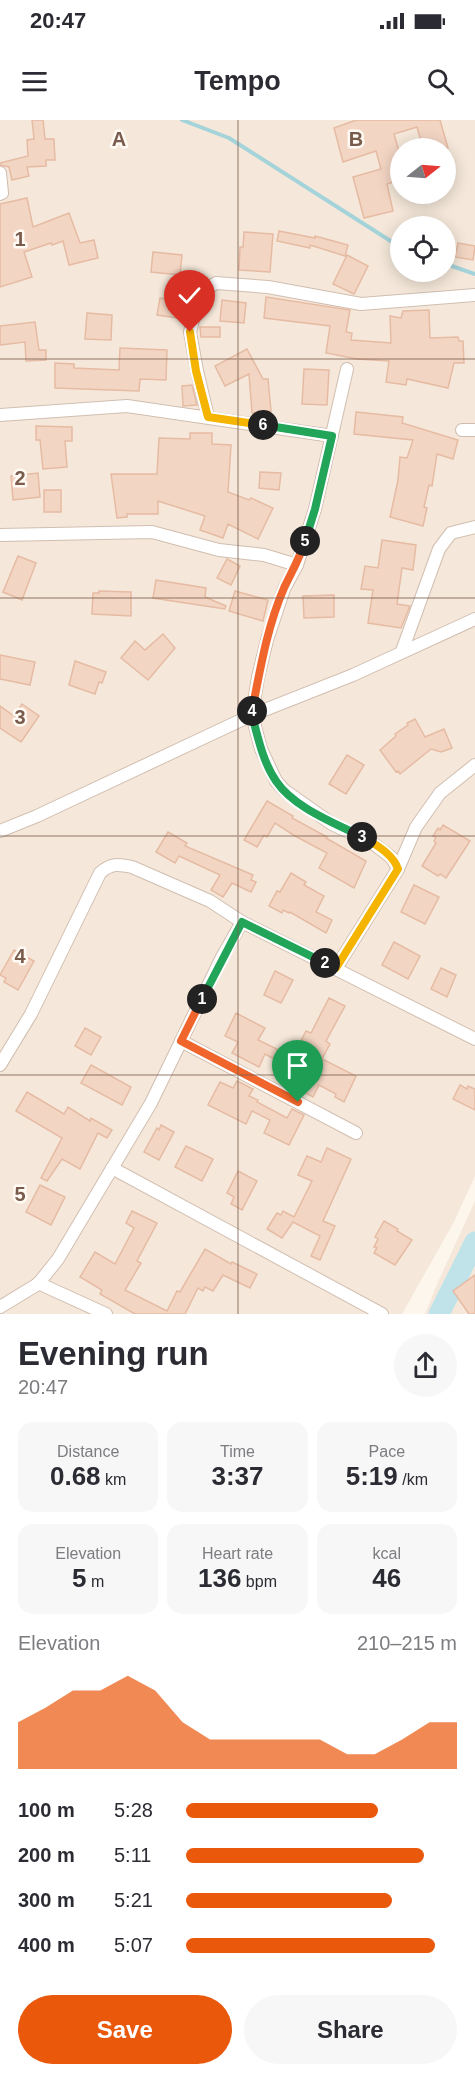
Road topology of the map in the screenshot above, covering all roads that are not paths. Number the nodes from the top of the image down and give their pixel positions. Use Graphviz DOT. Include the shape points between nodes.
graph roads {
  1 [pos="0,173"];
  2 [pos="0,194"];
  3 [pos="475,295"];
  4 [pos="347,369"];
  5 [pos="0,415"];
  6 [pos="208,417"];
  7 [pos="462,430"];
  8 [pos="475,430"];
  9 [pos="332,436"];
  10 [pos="475,527"];
  11 [pos="0,535"];
  12 [pos="297,565"];
  13 [pos="475,619"];
  14 [pos="402,651"];
  15 [pos="252,715"];
  16 [pos="475,765"];
  17 [pos="0,831"];
  18 [pos="398,869"];
  19 [pos="242,922"];
  20 [pos="336,968"];
  21 [pos="475,1039"];
  22 [pos="181,1041"];
  23 [pos="2,1057"];
  24 [pos="356,1133"];
  25 [pos="112,1168"];
  26 [pos="38,1283"];
  27 [pos="0,1307"];
  28 [pos="106,1314"];
  29 [pos="382,1314"];
  1 -- 2 [label="street"];
  3 -- 6 [label="street" via="361,304 268,287 216,283 200,293 190,332"];
  4 -- 9 [label="street"];
  5 -- 6 [label="street" via="127,406"];
  6 -- 9 [label="street"];
  7 -- 8 [label="street"];
  9 -- 12 [label="street"];
  10 -- 14 [label="street" via="451,533 439,549"];
  11 -- 12 [label="street" via="152,532"];
  12 -- 15 [label="street" via="284,589 267,640"];
  13 -- 14 [label="street"];
  14 -- 15 [label="street"];
  15 -- 17 [label="street"];
  15 -- 18 [label="street" via="261,749 284,790 332,824 374,844 392,858"];
  16 -- 18 [label="street" via="440,793 416,827"];
  18 -- 20 [label="street"];
  19 -- 20 [label="street"];
  19 -- 22 [label="street"];
  19 -- 23 [label="street" via="210,901 132,867 118,864 106,868 100,873 31,1014"];
  20 -- 21 [label="street"];
  22 -- 24 [label="street"];
  22 -- 25 [label="street" via="151,1103"];
  25 -- 26 [label="street" via="58,1259"];
  25 -- 29 [label="street"];
  26 -- 27 [label="street"];
  26 -- 28 [label="street"];
}
